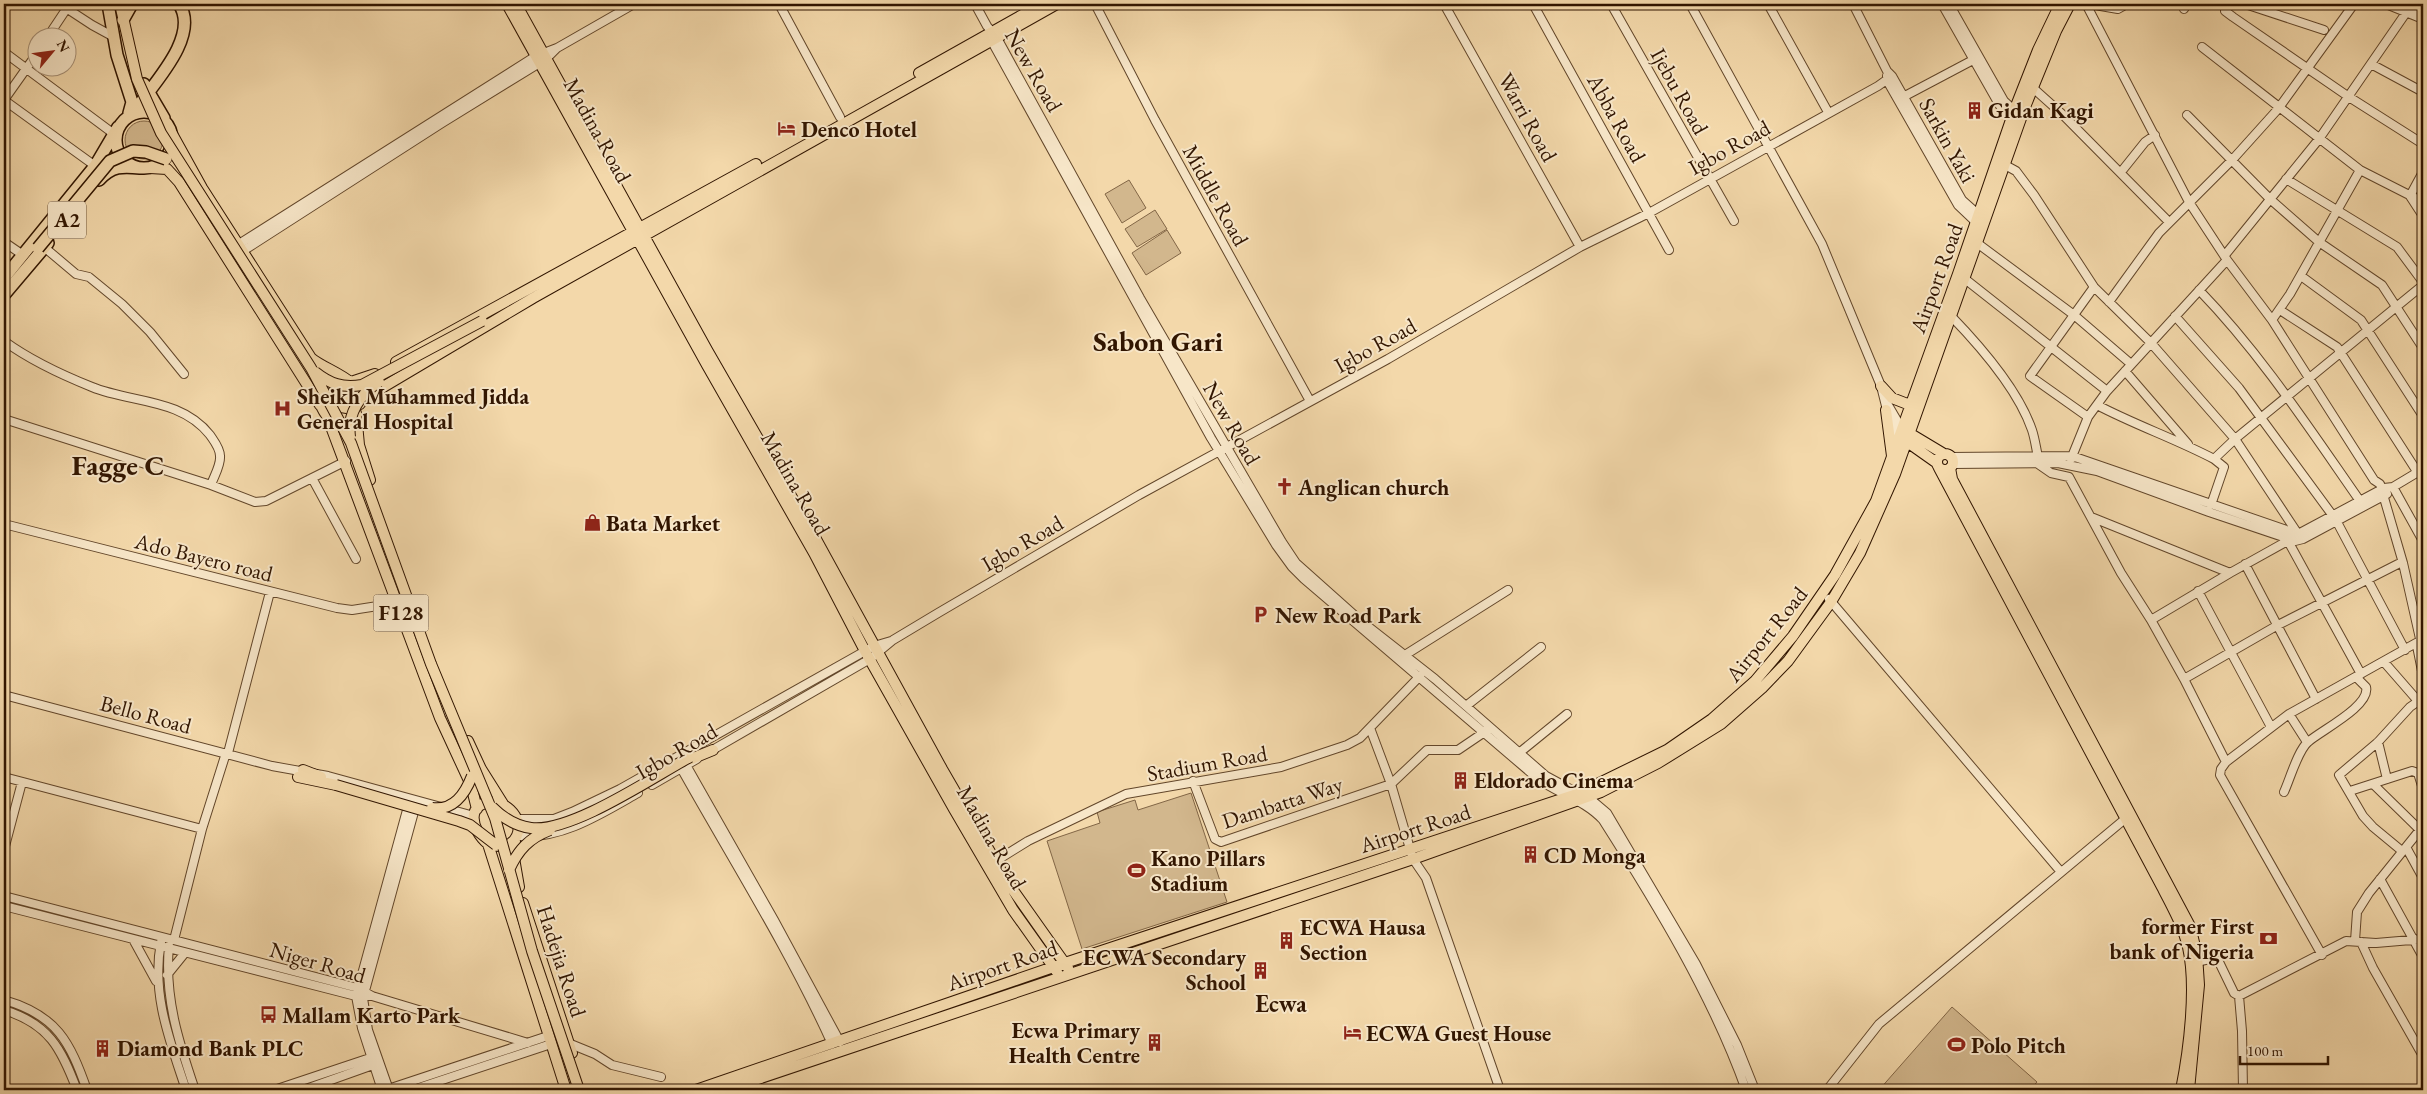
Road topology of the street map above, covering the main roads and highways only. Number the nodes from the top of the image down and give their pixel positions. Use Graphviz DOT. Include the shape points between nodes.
graph roads {
  1 [pos="108,4"];
  2 [pos="114,4"];
  3 [pos="121,4"];
  4 [pos="132,4"];
  5 [pos="179,4"];
  6 [pos="507,4"];
  7 [pos="516,4"];
  8 [pos="1042,4"];
  9 [pos="1058,4"];
  10 [pos="2060,4"];
  11 [pos="2070,4"];
  12 [pos="123,20"];
  13 [pos="991,34"];
  14 [pos="541,57"];
  15 [pos="148,91"];
  16 [pos="129,116"];
  17 [pos="2017,118"];
  18 [pos="170,129"];
  19 [pos="116,131"];
  20 [pos="169,161"];
  21 [pos="145,168"];
  22 [pos="1980,221"];
  23 [pos="639,233"];
  24 [pos="41,248"];
  25 [pos="28,257"];
  26 [pos="4,278"];
  27 [pos="4,295"];
  28 [pos="501,303"];
  29 [pos="508,314"];
  30 [pos="483,323"];
  31 [pos="310,368"];
  32 [pos="348,381"];
  33 [pos="1881,386"];
  34 [pos="360,401"];
  35 [pos="1885,404"];
  36 [pos="1910,405"];
  37 [pos="321,407"];
  38 [pos="356,413"];
  39 [pos="327,416"];
  40 [pos="1904,435"];
  41 [pos="351,443"];
  42 [pos="1892,457"];
  43 [pos="1949,461"];
  44 [pos="1938,465"];
  45 [pos="1759,684"];
  46 [pos="710,745"];
  47 [pos="687,762"];
  48 [pos="300,774"];
  49 [pos="472,776"];
  50 [pos="336,784"];
  51 [pos="503,804"];
  52 [pos="490,805"];
  53 [pos="475,812"];
  54 [pos="516,838"];
  55 [pos="492,845"];
  56 [pos="1412,854"];
  57 [pos="992,864"];
  58 [pos="509,870"];
  59 [pos="2194,962"];
  60 [pos="1065,963"];
  61 [pos="1052,968"];
  62 [pos="1072,972"];
  63 [pos="1060,976"];
  64 [pos="566,1090"];
  65 [pos="572,1090"];
  66 [pos="579,1090"];
  67 [pos="584,1090"];
  68 [pos="696,1090"];
  69 [pos="725,1090"];
  70 [pos="2182,1090"];
  71 [pos="2190,1090"];
  1 -- 16 [label="highway" via="132,102"];
  2 -- 20 [label="main road" via="131,81"];
  3 -- 12 [label="main road, bridge"];
  3 -- 15 [label="highway" via="133,55"];
  4 -- 12 [label="highway, bridge"];
  5 -- 15 [label="highway" via="186,24 181,42"];
  6 -- 14 [label="main road, Madina Road"];
  7 -- 14 [label="main road, Madina Road"];
  8 -- 13 [label="main road"];
  9 -- 13 [label="main road"];
  10 -- 17 [label="main road, Airport Road" via="2038,50"];
  11 -- 17 [label="main road, Airport Road"];
  12 -- 31 [label="main road, bridge" via="137,79 161,132"];
  13 -- 23 [label="main road"];
  13 -- 23 [label="main road"];
  14 -- 23 [label="main road, Madina Road"];
  15 -- 16 [label="highway"];
  15 -- 18 [label="highway"];
  16 -- 18 [label="highway" via="149,112 163,119"];
  16 -- 19 [label="highway, A2"];
  17 -- 22 [label="main road, Airport Road"];
  17 -- 22 [label="main road, Airport Road" via="2004,165"];
  18 -- 21 [label="highway" via="172,144 168,155 160,163"];
  18 -- 32 [label="main road" via="185,160 311,358"];
  19 -- 21 [label="highway" via="119,153 131,166"];
  19 -- 25 [label="highway, A2" via="95,166"];
  20 -- 24 [label="highway, bridge" via="134,151 110,161"];
  20 -- 49 [label="main road" via="325,404 345,445 425,666"];
  21 -- 24 [label="highway, A2" via="117,167 106,173"];
  21 -- 37 [label="main road, F128" via="167,170 179,182"];
  22 -- 36 [label="main road, Airport Road"];
  22 -- 40 [label="main road, Airport Road" via="1977,243"];
  23 -- 28 [label="main road"];
  23 -- 29 [label="main road"];
  23 -- 57 [label="main road, Madina Road"];
  24 -- 25 [label="highway"];
  25 -- 26 [label="highway, A2"];
  25 -- 27 [label="highway, A2"];
  28 -- 30 [label="main road"];
  28 -- 32 [label="main road" via="377,373"];
  29 -- 30 [label="main road"];
  29 -- 34 [label="main road"];
  30 -- 31 [label="main road, bridge" via="362,385 332,384"];
  30 -- 41 [label="main road, bridge" via="365,393 352,413"];
  31 -- 41 [label="main road, bridge"];
  32 -- 34 [label="main road" via="359,392"];
  32 -- 37 [label="main road" via="338,378 324,385 319,399"];
  33 -- 36 [label="main road" via="1892,398"];
  34 -- 38 [label="main road, F128"];
  35 -- 42 [label="main road"];
  36 -- 40 [label="main road, Airport Road"];
  37 -- 39 [label="main road, F128"];
  38 -- 39 [label="main road" via="345,419"];
  38 -- 51 [label="main road, F128" via="362,459 445,690 481,769"];
  39 -- 53 [label="main road, F128" via="440,718 472,786"];
  40 -- 42 [label="main road, Airport Road"];
  40 -- 43 [label="main road"];
  40 -- 44 [label="main road"];
  40 -- 45 [label="main road, Airport Road" via="1895,474 1860,553 1831,602 1788,661"];
  41 -- 52 [label="main road, bridge" via="435,673"];
  42 -- 45 [label="main road, Airport Road" via="1876,501 1856,539 1823,594"];
  43 -- 44 [label="main road" via="1938,458"];
  43 -- 59 [label="main road" via="1952,479 2184,913 2194,941"];
  44 -- 59 [label="main road" via="2175,913"];
  45 -- 56 [label="main road, Airport Road" via="1721,724 1624,782"];
  46 -- 47 [label="main road"];
  47 -- 52 [label="main road, bridge" via="557,825 542,828 522,826"];
  47 -- 58 [label="main road, bridge" via="589,815 531,839 519,851"];
  48 -- 50 [label="main road"];
  49 -- 50 [label="main road, bridge" via="463,795 442,809"];
  49 -- 55 [label="main road"];
  50 -- 55 [label="main road, bridge" via="459,820 470,825"];
  51 -- 53 [label="main road" via="490,802"];
  51 -- 54 [label="main road, Hadejia Road / F128" via="517,819"];
  52 -- 58 [label="main road, bridge"];
  53 -- 55 [label="main road, F128" via="476,831"];
  54 -- 55 [label="main road" via="505,847"];
  54 -- 67 [label="main road, Hadejia Road" via="516,879"];
  55 -- 64 [label="main road, Hadejia Road"];
  55 -- 65 [label="main road"];
  56 -- 60 [label="main road, Airport Road"];
  56 -- 62 [label="main road, Airport Road"];
  57 -- 60 [label="main road, Madina Road"];
  57 -- 61 [label="main road, Madina Road" via="1013,910"];
  58 -- 66 [label="main road, bridge" via="532,951"];
  59 -- 70 [label="main road"];
  59 -- 71 [label="main road" via="2199,998"];
  60 -- 61 [label="main road, Airport Road"];
  60 -- 62 [label="main road, Madina Road"];
  61 -- 63 [label="main road, Madina Road"];
  61 -- 68 [label="main road, Airport Road"];
  62 -- 63 [label="main road, Airport Road"];
  63 -- 69 [label="main road, Airport Road"];
}
